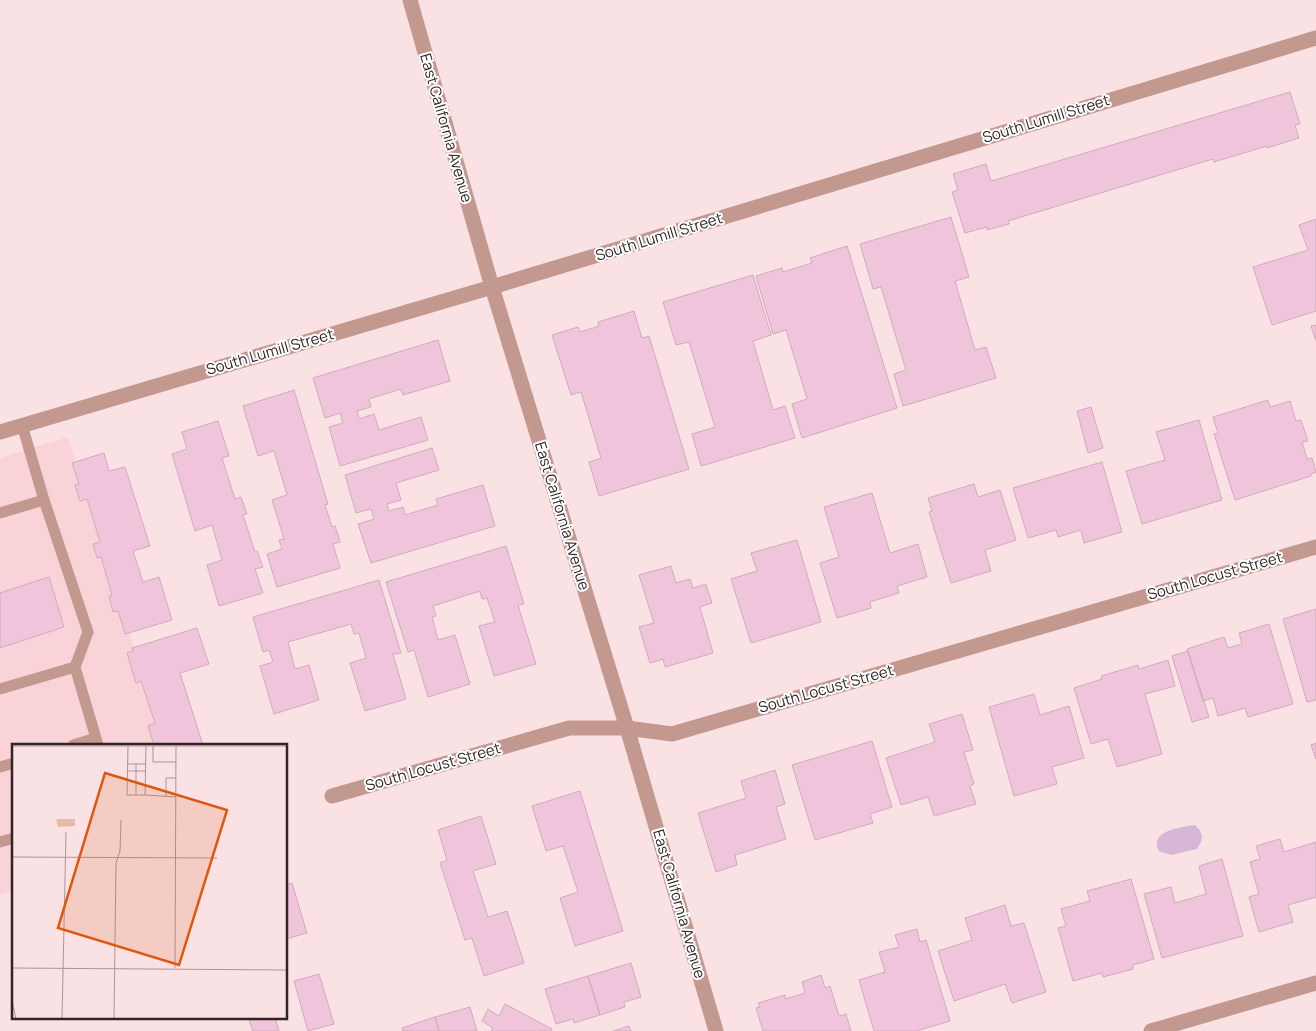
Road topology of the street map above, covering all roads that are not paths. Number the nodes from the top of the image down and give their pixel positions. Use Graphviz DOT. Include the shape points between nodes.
graph roads {
  1 [pos="410,0"];
  2 [pos="1316,38"];
  3 [pos="492,287"];
  4 [pos="22,425"];
  5 [pos="0,432"];
  6 [pos="44,500"];
  7 [pos="0,513"];
  8 [pos="1316,547"];
  9 [pos="75,666"];
  10 [pos="0,689"];
  11 [pos="627,728"];
  12 [pos="97,741"];
  13 [pos="79,744"];
  14 [pos="332,796"];
  15 [pos="1316,983"];
  16 [pos="716,1031"];
  17 [pos="1151,1031"];
  1 -- 3 [label="street, East California Avenue"];
  2 -- 3 [label="street, South Lumill Street"];
  3 -- 4 [label="street, South Lumill Street"];
  3 -- 11 [label="street, East California Avenue"];
  4 -- 5 [label="street, South Lumill Street"];
  4 -- 6 [label="lane"];
  6 -- 7 [label="lane"];
  6 -- 9 [label="lane" via="88,632"];
  8 -- 11 [label="street, South Locust Street" via="672,734"];
  9 -- 10 [label="lane"];
  9 -- 12 [label="lane"];
  11 -- 14 [label="street, South Locust Street" via="568,728"];
  11 -- 16 [label="street, East California Avenue"];
  12 -- 13 [label="lane"];
  15 -- 17 [label="street"];
}
